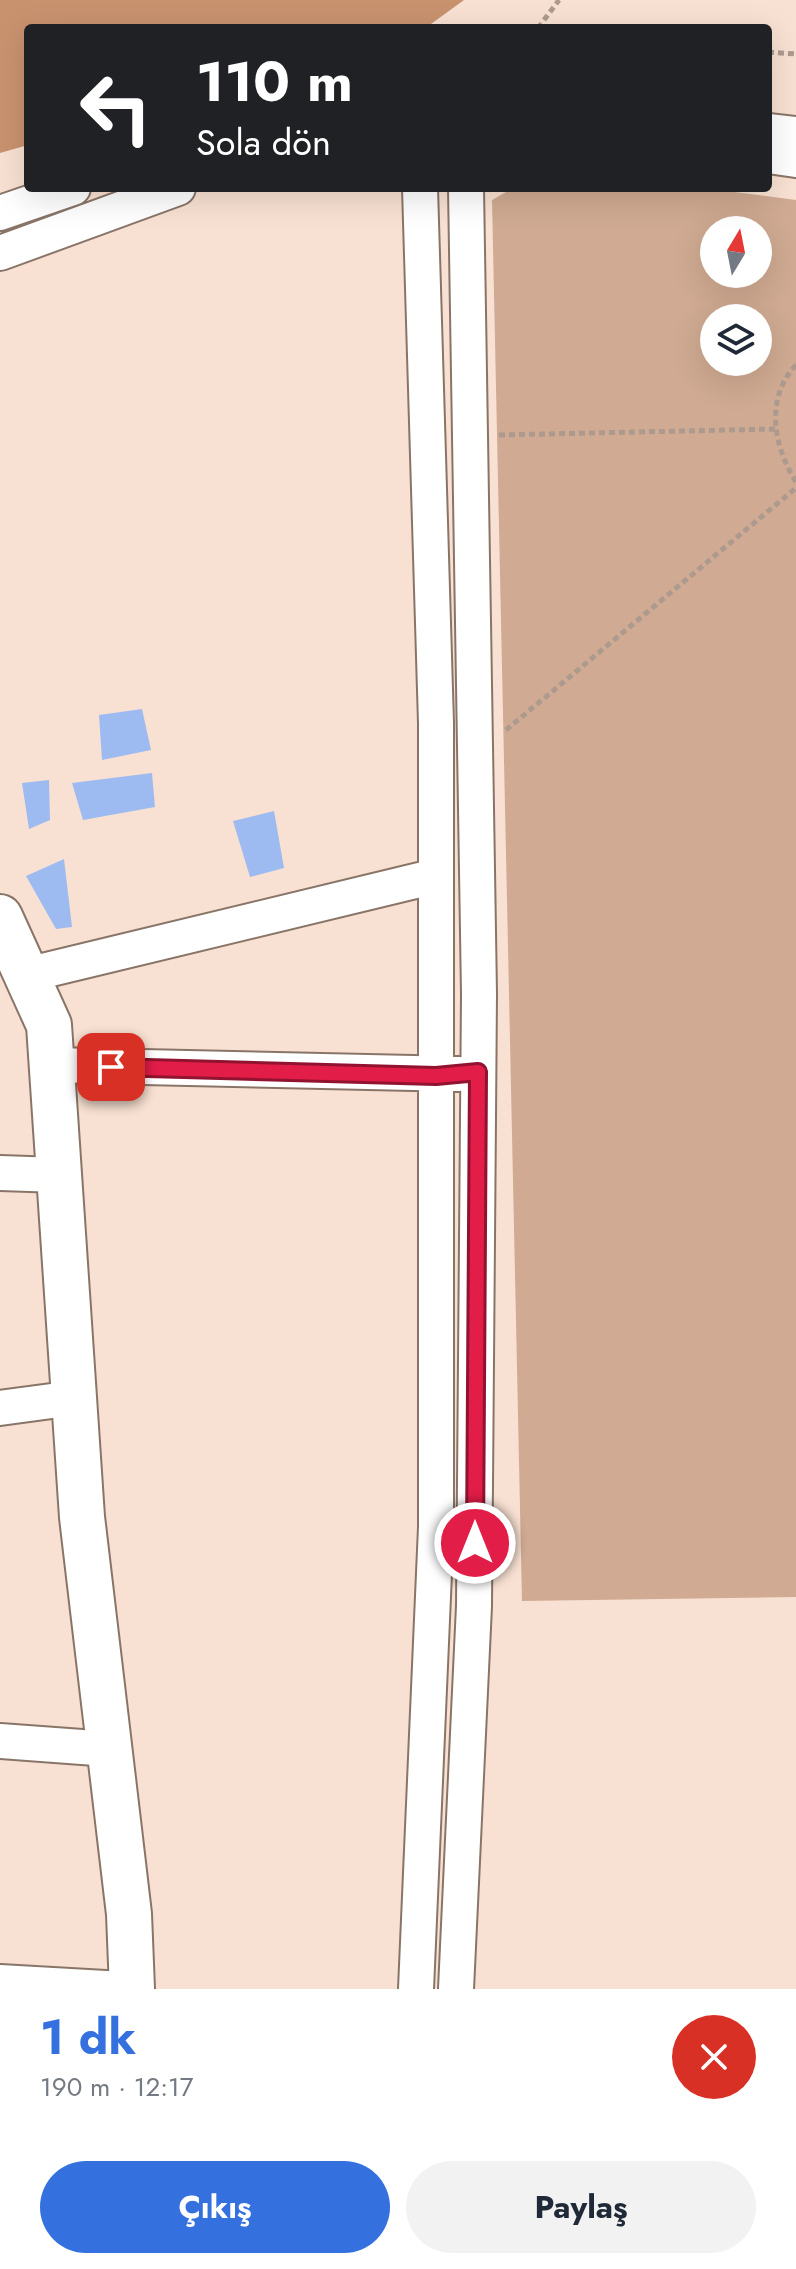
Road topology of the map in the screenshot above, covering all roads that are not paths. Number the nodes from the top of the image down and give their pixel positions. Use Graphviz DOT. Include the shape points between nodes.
graph roads {
  1 [pos="772,131"];
  2 [pos="796,134"];
  3 [pos="772,157"];
  4 [pos="796,160"];
  5 [pos="61,192"];
  6 [pos="167,192"];
  7 [pos="420,192"];
  8 [pos="466,192"];
  9 [pos="0,213"];
  10 [pos="0,253"];
  11 [pos="436,876"];
  12 [pos="0,917"];
  13 [pos="26,975"];
  14 [pos="52,1065"];
  15 [pos="478,1072"];
  16 [pos="436,1076"];
  17 [pos="0,1173"];
  18 [pos="59,1175"];
  19 [pos="74,1398"];
  20 [pos="0,1408"];
  21 [pos="0,1741"];
  22 [pos="109,1749"];
  23 [pos="0,1982"];
  24 [pos="123,1989"];
  25 [pos="132,1989"];
  26 [pos="416,1989"];
  27 [pos="456,1989"];
  1 -- 2 [label="street"];
  3 -- 4 [label="street"];
  5 -- 9 [label="street"];
  6 -- 10 [label="street"];
  7 -- 11 [label="street"];
  8 -- 15 [label="street"];
  11 -- 13 [label="street"];
  11 -- 16 [label="street"];
  12 -- 13 [label="main road"];
  13 -- 14 [label="main road" via="49,1025"];
  14 -- 16 [label="street"];
  14 -- 18 [label="main road"];
  15 -- 16 [label="street"];
  15 -- 27 [label="street" via="474,1606"];
  16 -- 26 [label="street" via="436,1527"];
  17 -- 18 [label="street"];
  18 -- 19 [label="main road"];
  19 -- 20 [label="street"];
  19 -- 22 [label="main road"];
  21 -- 22 [label="street"];
  22 -- 25 [label="main road" via="129,1914"];
  23 -- 24 [label="street"];
}
